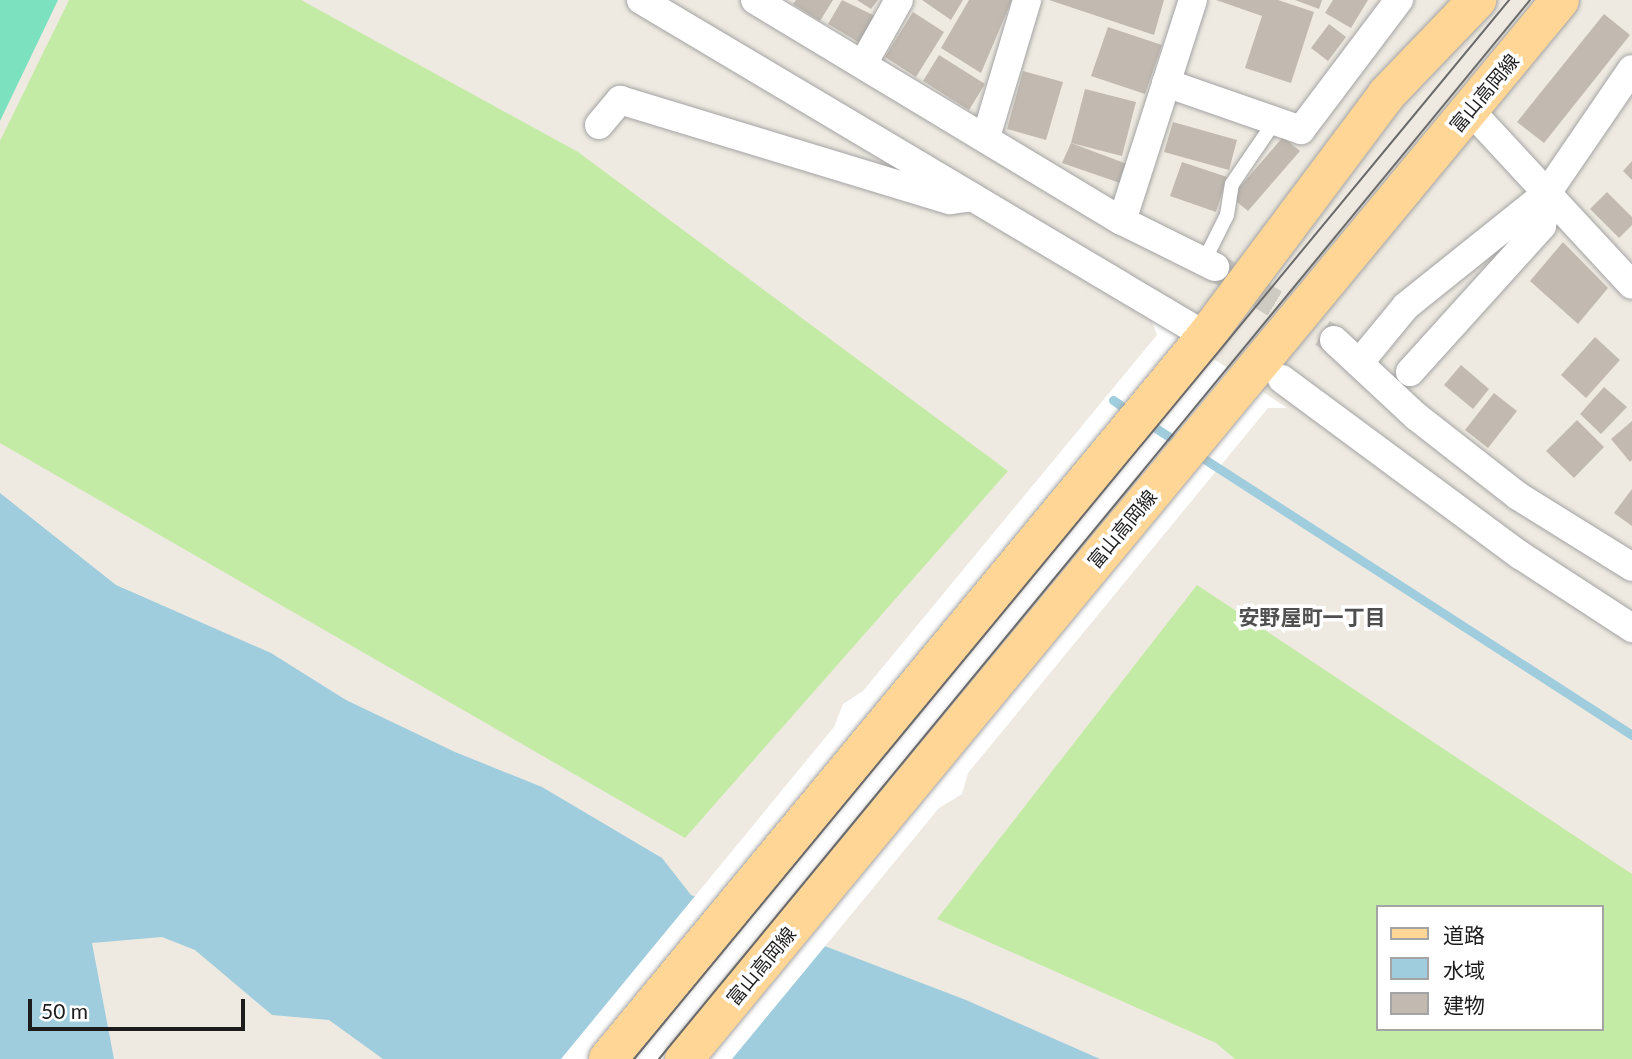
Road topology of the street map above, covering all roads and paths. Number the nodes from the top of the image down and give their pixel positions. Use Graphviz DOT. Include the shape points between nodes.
graph roads {
  1 [pos="641,0"];
  2 [pos="899,0"];
  3 [pos="1027,0"];
  4 [pos="1192,0"];
  5 [pos="1399,0"];
  6 [pos="1477,0"];
  7 [pos="1560,0"];
  8 [pos="767,3"];
  9 [pos="863,64"];
  10 [pos="1632,69"];
  11 [pos="1166,83"];
  12 [pos="1470,110"];
  13 [pos="1275,121"];
  14 [pos="599,125"];
  15 [pos="986,137"];
  16 [pos="1546,192"];
  17 [pos="976,197"];
  18 [pos="1122,220"];
  19 [pos="1210,264"];
  20 [pos="1632,285"];
  21 [pos="1334,340"];
  22 [pos="1201,341"];
  23 [pos="1360,362"];
  24 [pos="1410,372"];
  25 [pos="1264,380"];
  26 [pos="1632,567"];
  27 [pos="1632,628"];
  28 [pos="608,1059"];
  29 [pos="684,1059"];
  1 -- 17 [label="street"];
  2 -- 9 [label="street"];
  3 -- 15 [label="street"];
  4 -- 11 [label="street"];
  5 -- 13 [label="street" via="1301,130"];
  6 -- 22 [label="main road" via="1386,95"];
  7 -- 12 [label="main road, 富山高岡線"];
  8 -- 9 [label="street"];
  9 -- 15 [label="street"];
  10 -- 16 [label="street"];
  11 -- 13 [label="street"];
  11 -- 18 [label="street"];
  12 -- 16 [label="street"];
  12 -- 25 [label="main road, 富山高岡線"];
  13 -- 19 [label="lane" via="1232,184"];
  14 -- 17 [label="street" via="620,100 950,200"];
  15 -- 18 [label="street"];
  16 -- 20 [label="street"];
  16 -- 23 [label="street" via="1406,306"];
  16 -- 24 [label="street" via="1542,226"];
  17 -- 22 [label="street"];
  18 -- 19 [label="street"];
  21 -- 23 [label="street"];
  22 -- 28 [label="main road"];
  23 -- 26 [label="street" via="1417,417 1518,496"];
  25 -- 27 [label="street"];
  25 -- 29 [label="main road, 富山高岡線"];
}
